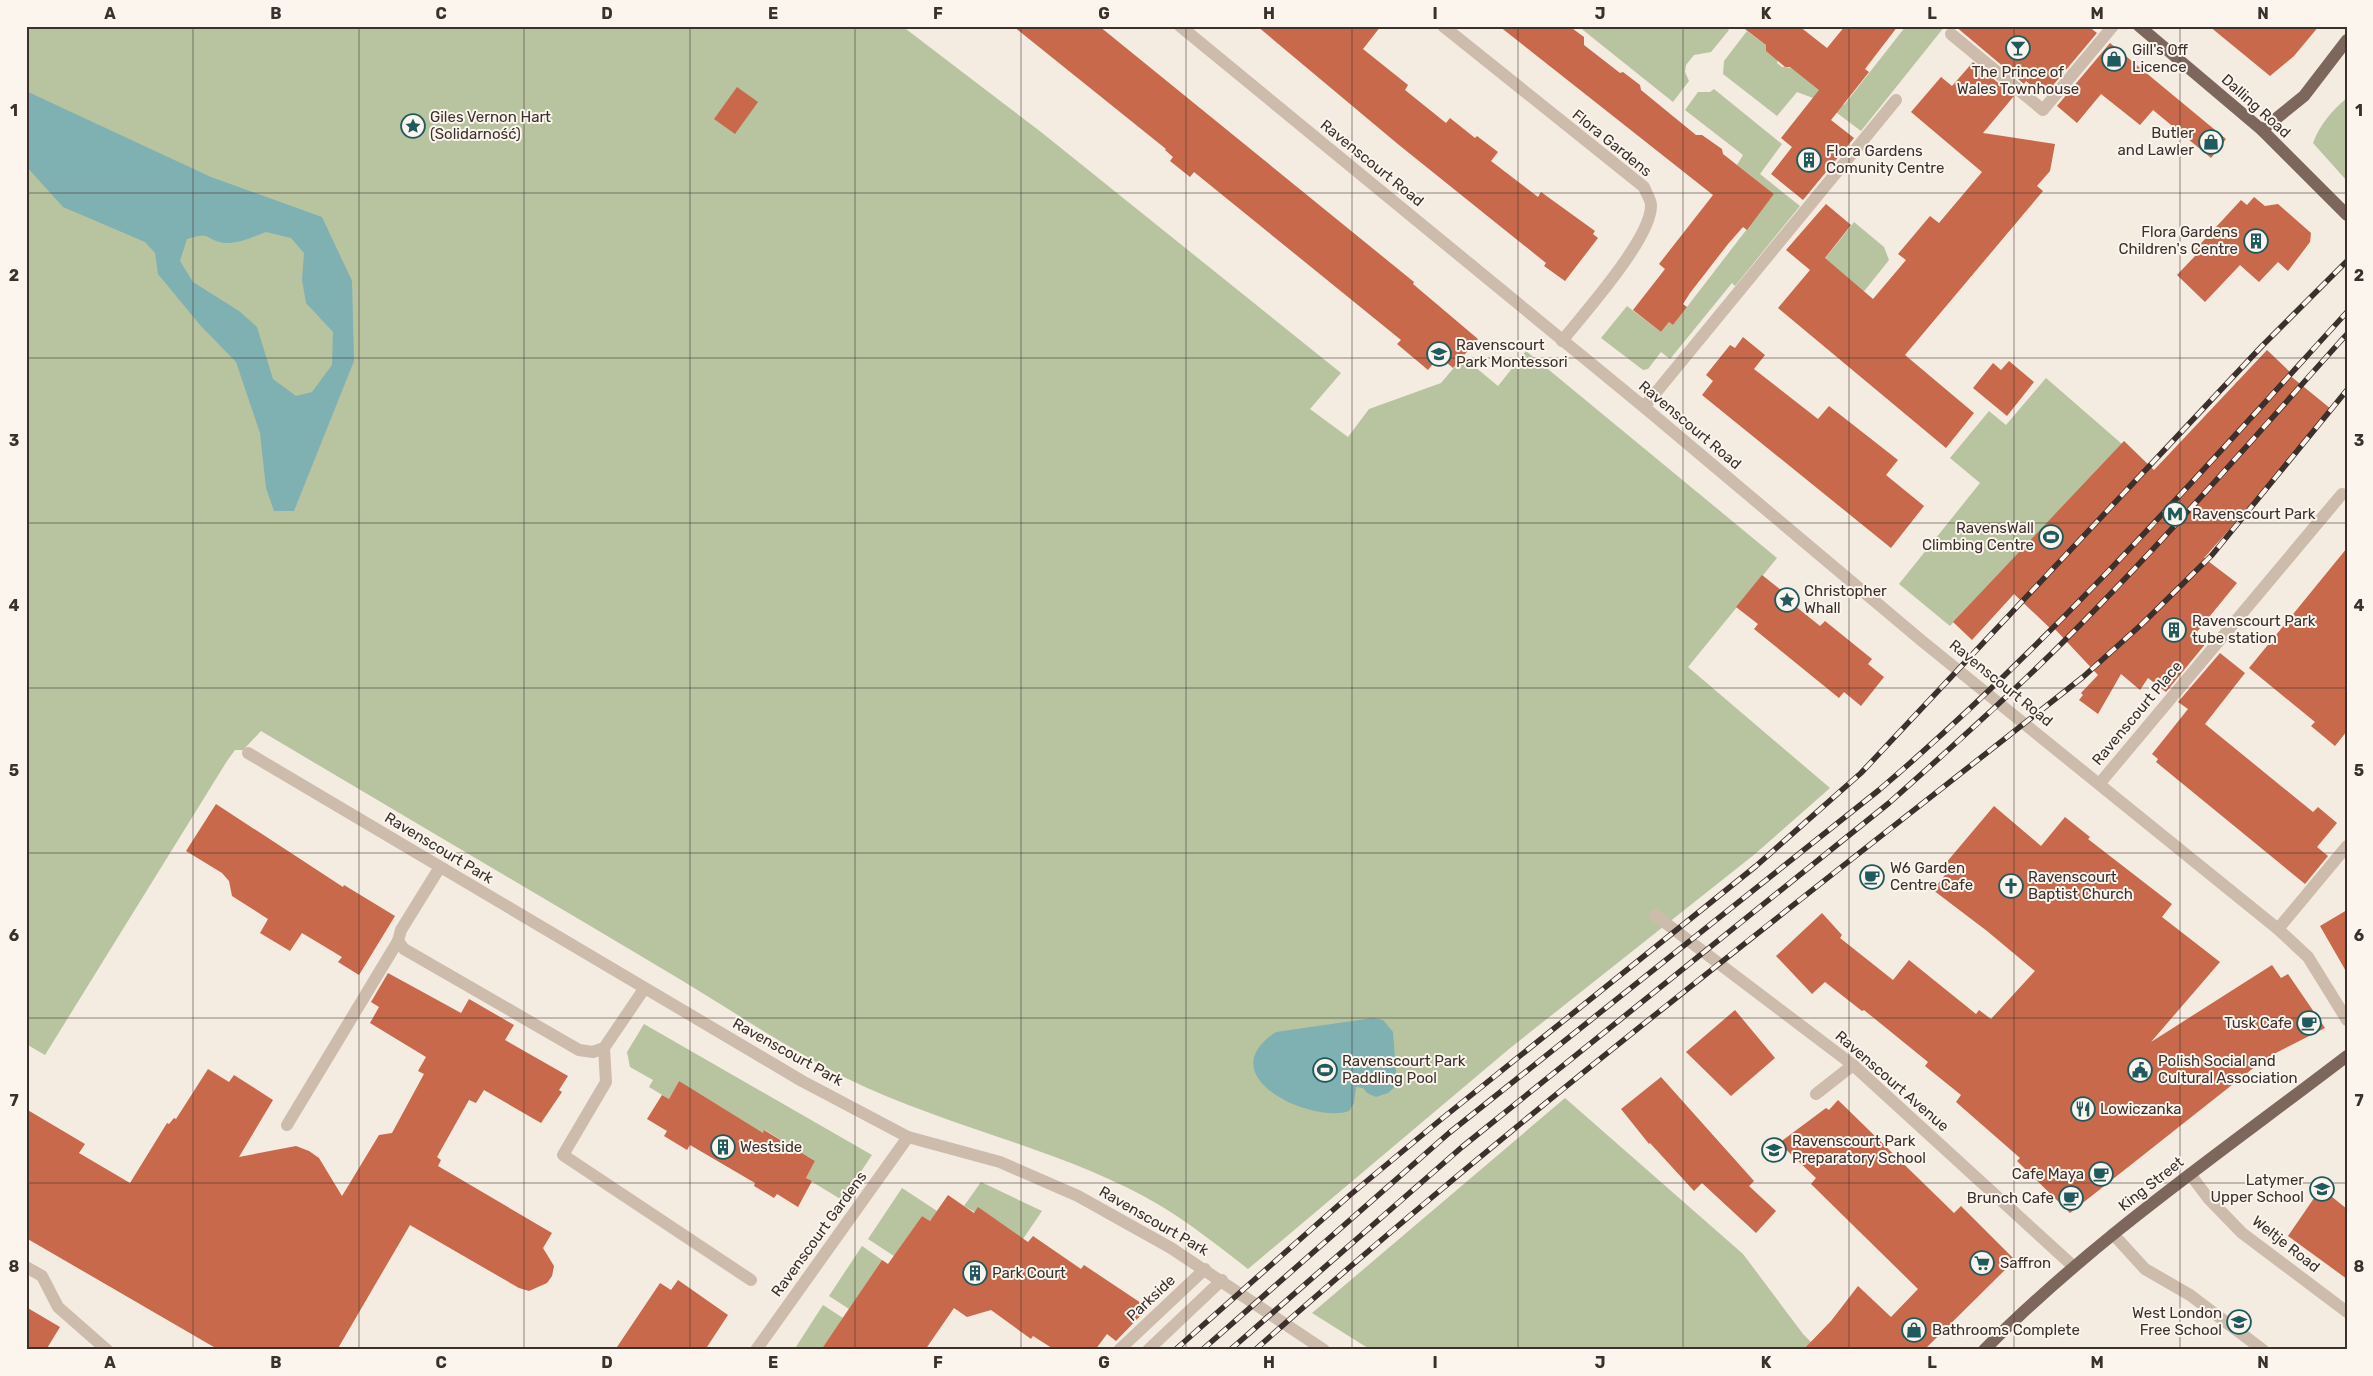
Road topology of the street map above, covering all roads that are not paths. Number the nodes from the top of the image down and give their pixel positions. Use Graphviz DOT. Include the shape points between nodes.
graph roads {
  1 [pos="1180,26"];
  2 [pos="1442,26"];
  3 [pos="2113,26"];
  4 [pos="2139,26"];
  5 [pos="1951,34"];
  6 [pos="2347,40"];
  7 [pos="1896,100"];
  8 [pos="2262,130"];
  9 [pos="2347,215"];
  10 [pos="1562,340"];
  11 [pos="1644,407"];
  12 [pos="2341,493"];
  13 [pos="248,752"];
  14 [pos="2100,783"];
  15 [pos="2347,846"];
  16 [pos="440,868"];
  17 [pos="1655,915"];
  18 [pos="2278,929"];
  19 [pos="398,941"];
  20 [pos="644,989"];
  21 [pos="2347,1020"];
  22 [pos="604,1048"];
  23 [pos="2347,1056"];
  24 [pos="1848,1062"];
  25 [pos="1816,1094"];
  26 [pos="287,1125"];
  27 [pos="908,1137"];
  28 [pos="2190,1174"];
  29 [pos="2113,1234"];
  30 [pos="2073,1266"];
  31 [pos="26,1267"];
  32 [pos="1205,1269"];
  33 [pos="751,1280"];
  34 [pos="1222,1280"];
  35 [pos="2347,1312"];
  36 [pos="107,1350"];
  37 [pos="756,1350"];
  38 [pos="1120,1350"];
  39 [pos="1148,1350"];
  40 [pos="1324,1350"];
  41 [pos="1984,1350"];
  42 [pos="2263,1350"];
  1 -- 10 [label="street, Ravenscourt Road"];
  2 -- 10 [label="street, Flora Gardens" via="1644,187 1651,204 1649,219 1639,240"];
  3 -- 5 [label="street" via="2043,110"];
  4 -- 8 [label="main road, Dalling Road"];
  6 -- 8 [label="main road" via="2304,96"];
  7 -- 11 [label="street"];
  8 -- 9 [label="main road, Dalling Road"];
  10 -- 11 [label="street, Ravenscourt Road"];
  11 -- 14 [label="street, Ravenscourt Road" via="1922,641"];
  12 -- 14 [label="street, Ravenscourt Place"];
  13 -- 16 [label="street, Ravenscourt Park"];
  14 -- 18 [label="street, Ravenscourt Road"];
  15 -- 18 [label="street"];
  16 -- 19 [label="street" via="401,930"];
  16 -- 20 [label="street, Ravenscourt Park"];
  17 -- 24 [label="street, Ravenscourt Avenue"];
  18 -- 21 [label="street, Ravenscourt Road" via="2308,957"];
  19 -- 22 [label="street" via="404,949 579,1050 594,1052"];
  19 -- 26 [label="street"];
  20 -- 22 [label="street"];
  20 -- 27 [label="street, Ravenscourt Park" via="802,1081"];
  22 -- 33 [label="street" via="606,1082 563,1155"];
  23 -- 28 [label="main road, King Street"];
  24 -- 25 [label="street"];
  24 -- 30 [label="street, Ravenscourt Avenue"];
  27 -- 32 [label="street, Ravenscourt Park" via="992,1159 1034,1176 1125,1221"];
  27 -- 37 [label="street, Ravenscourt Gardens"];
  28 -- 29 [label="main road, King Street"];
  28 -- 35 [label="street, Weltje Road" via="2208,1198 2242,1232"];
  29 -- 30 [label="main road, King Street"];
  29 -- 42 [label="street" via="2146,1269 2190,1295"];
  30 -- 41 [label="main road, King Street"];
  31 -- 36 [label="street" via="42,1276 58,1307"];
  32 -- 34 [label="street, Ravenscourt Park"];
  32 -- 38 [label="street, Parkside"];
  34 -- 39 [label="street"];
  34 -- 40 [label="street, Ravenscourt Park"];
}
